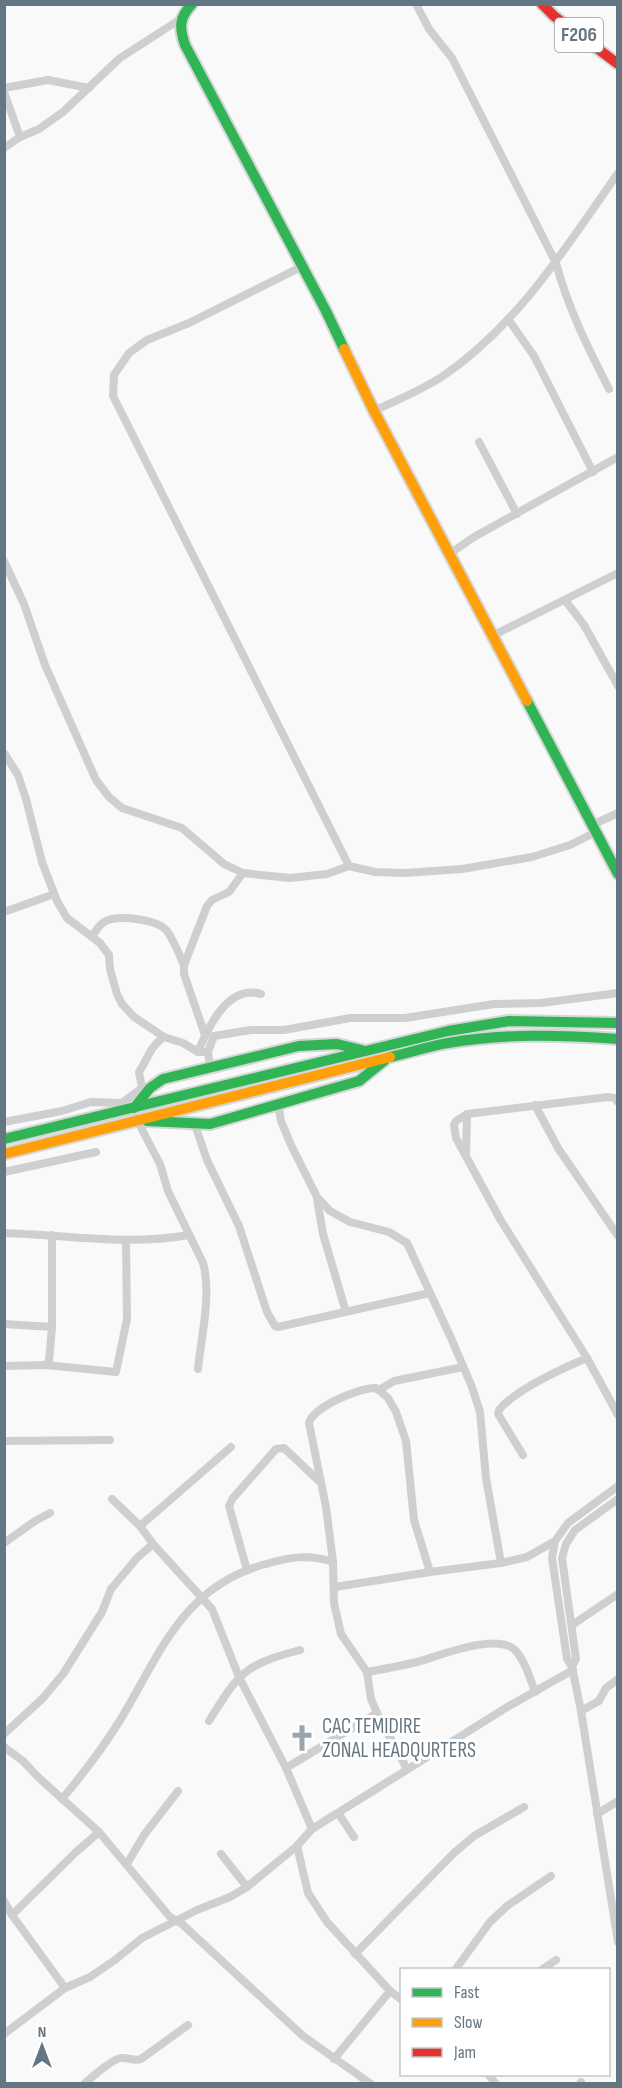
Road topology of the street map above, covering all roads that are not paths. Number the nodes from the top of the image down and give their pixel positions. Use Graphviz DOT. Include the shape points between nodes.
graph roads {
  1 [pos="192,4"];
  2 [pos="416,4"];
  3 [pos="542,4"];
  4 [pos="179,20"];
  5 [pos="618,64"];
  6 [pos="89,88"];
  7 [pos="4,90"];
  8 [pos="20,137"];
  9 [pos="4,148"];
  10 [pos="618,173"];
  11 [pos="556,263"];
  12 [pos="301,267"];
  13 [pos="508,320"];
  14 [pos="609,389"];
  15 [pos="374,411"];
  16 [pos="479,442"];
  17 [pos="618,457"];
  18 [pos="593,472"];
  19 [pos="517,514"];
  20 [pos="449,554"];
  21 [pos="4,561"];
  22 [pos="618,573"];
  23 [pos="565,600"];
  24 [pos="492,636"];
  25 [pos="618,686"];
  26 [pos="4,753"];
  27 [pos="618,813"];
  28 [pos="594,828"];
  29 [pos="349,866"];
  30 [pos="243,873"];
  31 [pos="618,874"];
  32 [pos="54,894"];
  33 [pos="4,912"];
  34 [pos="92,936"];
  35 [pos="184,965"];
  36 [pos="618,993"];
  37 [pos="261,994"];
  38 [pos="618,1023"];
  39 [pos="205,1035"];
  40 [pos="164,1037"];
  41 [pos="618,1039"];
  42 [pos="367,1051"];
  43 [pos="198,1052"];
  44 [pos="208,1052"];
  45 [pos="387,1058"];
  46 [pos="210,1068"];
  47 [pos="618,1102"];
  48 [pos="278,1103"];
  49 [pos="535,1105"];
  50 [pos="134,1108"];
  51 [pos="466,1114"];
  52 [pos="136,1120"];
  53 [pos="4,1122"];
  54 [pos="195,1125"];
  55 [pos="4,1139"];
  56 [pos="96,1152"];
  57 [pos="4,1154"];
  58 [pos="466,1154"];
  59 [pos="4,1173"];
  60 [pos="317,1197"];
  61 [pos="4,1233"];
  62 [pos="52,1235"];
  63 [pos="189,1235"];
  64 [pos="618,1236"];
  65 [pos="126,1241"];
  66 [pos="430,1293"];
  67 [pos="346,1312"];
  68 [pos="4,1324"];
  69 [pos="52,1327"];
  70 [pos="587,1358"];
  71 [pos="45,1365"];
  72 [pos="4,1366"];
  73 [pos="463,1367"];
  74 [pos="198,1369"];
  75 [pos="379,1390"];
  76 [pos="618,1415"];
  77 [pos="110,1440"];
  78 [pos="4,1441"];
  79 [pos="231,1447"];
  80 [pos="523,1455"];
  81 [pos="319,1482"];
  82 [pos="618,1486"];
  83 [pos="112,1499"];
  84 [pos="618,1499"];
  85 [pos="50,1513"];
  86 [pos="140,1526"];
  87 [pos="555,1541"];
  88 [pos="4,1543"];
  89 [pos="153,1544"];
  90 [pos="333,1562"];
  91 [pos="501,1563"];
  92 [pos="247,1570"];
  93 [pos="430,1572"];
  94 [pos="335,1587"];
  95 [pos="618,1594"];
  96 [pos="201,1597"];
  97 [pos="572,1625"];
  98 [pos="300,1650"];
  99 [pos="572,1669"];
  100 [pos="367,1672"];
  101 [pos="239,1677"];
  102 [pos="618,1679"];
  103 [pos="535,1692"];
  104 [pos="581,1712"];
  105 [pos="377,1713"];
  106 [pos="209,1721"];
  107 [pos="4,1734"];
  108 [pos="4,1747"];
  109 [pos="285,1768"];
  110 [pos="407,1769"];
  111 [pos="178,1791"];
  112 [pos="62,1799"];
  113 [pos="618,1801"];
  114 [pos="524,1807"];
  115 [pos="338,1813"];
  116 [pos="597,1814"];
  117 [pos="312,1829"];
  118 [pos="99,1832"];
  119 [pos="354,1837"];
  120 [pos="297,1846"];
  121 [pos="221,1854"];
  122 [pos="128,1864"];
  123 [pos="551,1876"];
  124 [pos="248,1887"];
  125 [pos="4,1901"];
  126 [pos="12,1915"];
  127 [pos="177,1921"];
  128 [pos="618,1942"];
  129 [pos="355,1954"];
  130 [pos="556,1960"];
  131 [pos="456,1968"];
  132 [pos="544,1968"];
  133 [pos="65,1988"];
  134 [pos="390,1992"];
  135 [pos="400,1999"];
  136 [pos="188,2025"];
  137 [pos="4,2034"];
  138 [pos="334,2059"];
  139 [pos="356,2074"];
  140 [pos="84,2084"];
  141 [pos="352,2084"];
  142 [pos="371,2084"];
  1 -- 4 [label="main road"];
  2 -- 11 [label="street" via="429,29 452,58"];
  3 -- 5 [label="main road, F206"];
  4 -- 6 [label="street" via="120,58"];
  4 -- 12 [label="main road" via="185,45"];
  6 -- 7 [label="street" via="48,80"];
  6 -- 8 [label="street" via="63,112"];
  7 -- 8 [label="street"];
  8 -- 9 [label="street"];
  10 -- 11 [label="street"];
  11 -- 13 [label="street"];
  11 -- 14 [label="street" via="580,332"];
  12 -- 15 [label="main road"];
  12 -- 29 [label="street" via="147,340 129,353 114,375 113,396"];
  13 -- 15 [label="street" via="441,377"];
  13 -- 18 [label="street" via="534,356"];
  15 -- 20 [label="main road"];
  16 -- 19 [label="street"];
  17 -- 18 [label="street"];
  18 -- 19 [label="street"];
  19 -- 20 [label="street"];
  20 -- 24 [label="main road"];
  21 -- 30 [label="street" via="65,714 96,780 109,797 122,808 182,828 224,864"];
  22 -- 23 [label="street"];
  23 -- 24 [label="street"];
  23 -- 25 [label="street" via="584,625"];
  24 -- 28 [label="main road"];
  26 -- 32 [label="street" via="18,775"];
  27 -- 28 [label="street"];
  28 -- 29 [label="street" via="570,845 532,857 462,869 405,873"];
  28 -- 31 [label="main road"];
  29 -- 30 [label="street" via="327,874 290,878"];
  30 -- 35 [label="street" via="229,892 207,906"];
  32 -- 33 [label="street"];
  32 -- 34 [label="street" via="67,918"];
  34 -- 35 [label="street" via="109,920 153,922 167,931"];
  34 -- 40 [label="street" via="108,955 122,1004"];
  35 -- 39 [label="street"];
  36 -- 44 [label="street" via="541,1003 494,1004 405,1018 350,1018 284,1030 251,1030 214,1036"];
  37 -- 39 [label="street" via="239,994 225,1003"];
  38 -- 42 [label="main road" via="509,1021"];
  39 -- 43 [label="street"];
  40 -- 43 [label="street"];
  40 -- 53 [label="street" via="155,1042 139,1072 142,1088 122,1103 91,1102"];
  41 -- 45 [label="main road" via="507,1036 448,1043"];
  42 -- 46 [label="main road" via="337,1044 299,1046"];
  42 -- 50 [label="main road"];
  43 -- 44 [label="street"];
  44 -- 46 [label="street"];
  45 -- 48 [label="main road" via="358,1081"];
  45 -- 52 [label="main road"];
  46 -- 50 [label="main road" via="163,1079"];
  47 -- 49 [label="street" via="608,1097"];
  48 -- 54 [label="main road"];
  48 -- 60 [label="street" via="281,1121"];
  49 -- 51 [label="street"];
  49 -- 64 [label="street" via="558,1148"];
  50 -- 52 [label="street"];
  50 -- 55 [label="main road"];
  51 -- 58 [label="street"];
  51 -- 58 [label="street" via="454,1125 456,1138"];
  52 -- 54 [label="main road"];
  52 -- 57 [label="main road"];
  52 -- 63 [label="street" via="160,1164"];
  54 -- 67 [label="street" via="239,1226 272,1324 278,1327"];
  56 -- 59 [label="street"];
  58 -- 70 [label="street" via="500,1219"];
  60 -- 66 [label="street" via="350,1222 389,1232 407,1243"];
  60 -- 67 [label="street" via="323,1234"];
  61 -- 62 [label="street"];
  62 -- 65 [label="street"];
  62 -- 69 [label="street"];
  63 -- 65 [label="street"];
  63 -- 74 [label="street" via="206,1273"];
  65 -- 71 [label="street" via="127,1319 116,1372"];
  66 -- 67 [label="street"];
  66 -- 73 [label="street"];
  68 -- 69 [label="street"];
  69 -- 71 [label="street" via="49,1361"];
  70 -- 76 [label="street"];
  70 -- 80 [label="street" via="520,1392 499,1410"];
  71 -- 72 [label="street"];
  73 -- 75 [label="street" via="394,1381"];
  73 -- 91 [label="street" via="480,1413 486,1478"];
  75 -- 81 [label="street" via="369,1388 348,1394 310,1418"];
  75 -- 93 [label="street" via="396,1412 406,1441 414,1520"];
  77 -- 78 [label="street"];
  79 -- 86 [label="street"];
  81 -- 90 [label="street"];
  81 -- 92 [label="street" via="280,1448 232,1498 229,1506"];
  82 -- 87 [label="street" via="568,1523"];
  83 -- 86 [label="street"];
  84 -- 97 [label="street" via="575,1530 566,1544 562,1558"];
  85 -- 88 [label="street"];
  86 -- 89 [label="street"];
  87 -- 91 [label="street" via="527,1557"];
  87 -- 99 [label="street" via="552,1558 567,1659"];
  89 -- 96 [label="street"];
  89 -- 107 [label="street" via="111,1589 102,1612 63,1674"];
  90 -- 92 [label="street" via="306,1557 284,1559"];
  90 -- 94 [label="street"];
  91 -- 93 [label="street"];
  92 -- 96 [label="street" via="229,1577"];
  93 -- 94 [label="street"];
  94 -- 100 [label="street" via="334,1603 341,1634"];
  95 -- 97 [label="street"];
  96 -- 101 [label="street" via="212,1609"];
  96 -- 112 [label="street" via="180,1619 119,1721"];
  97 -- 99 [label="street" via="576,1659"];
  98 -- 101 [label="street" via="251,1666"];
  99 -- 103 [label="street"];
  99 -- 104 [label="street"];
  100 -- 103 [label="street" via="465,1647 505,1645 514,1650"];
  100 -- 105 [label="street"];
  101 -- 106 [label="street"];
  101 -- 109 [label="street"];
  102 -- 104 [label="street" via="606,1688 599,1701"];
  103 -- 110 [label="street"];
  104 -- 116 [label="street"];
  105 -- 109 [label="street"];
  105 -- 110 [label="street"];
  108 -- 112 [label="street"];
  109 -- 117 [label="street"];
  110 -- 115 [label="street"];
  111 -- 122 [label="street" via="144,1835"];
  112 -- 118 [label="street"];
  113 -- 116 [label="street"];
  114 -- 129 [label="street" via="474,1836 454,1853"];
  115 -- 117 [label="street"];
  115 -- 119 [label="street"];
  116 -- 128 [label="street"];
  117 -- 120 [label="street"];
  118 -- 122 [label="street"];
  118 -- 126 [label="street"];
  120 -- 124 [label="street"];
  120 -- 129 [label="street" via="309,1893 327,1922"];
  121 -- 124 [label="street"];
  122 -- 127 [label="street"];
  123 -- 131 [label="street" via="490,1922"];
  124 -- 127 [label="street"];
  125 -- 126 [label="street"];
  126 -- 133 [label="street"];
  127 -- 133 [label="street" via="142,1938 90,1977"];
  127 -- 138 [label="street" via="303,2036"];
  129 -- 134 [label="street"];
  130 -- 132 [label="street"];
  133 -- 137 [label="street"];
  134 -- 135 [label="street"];
  134 -- 138 [label="street"];
  136 -- 140 [label="street" via="141,2059 116,2059"];
  138 -- 139 [label="street"];
  139 -- 141 [label="street"];
  139 -- 142 [label="street"];
}
